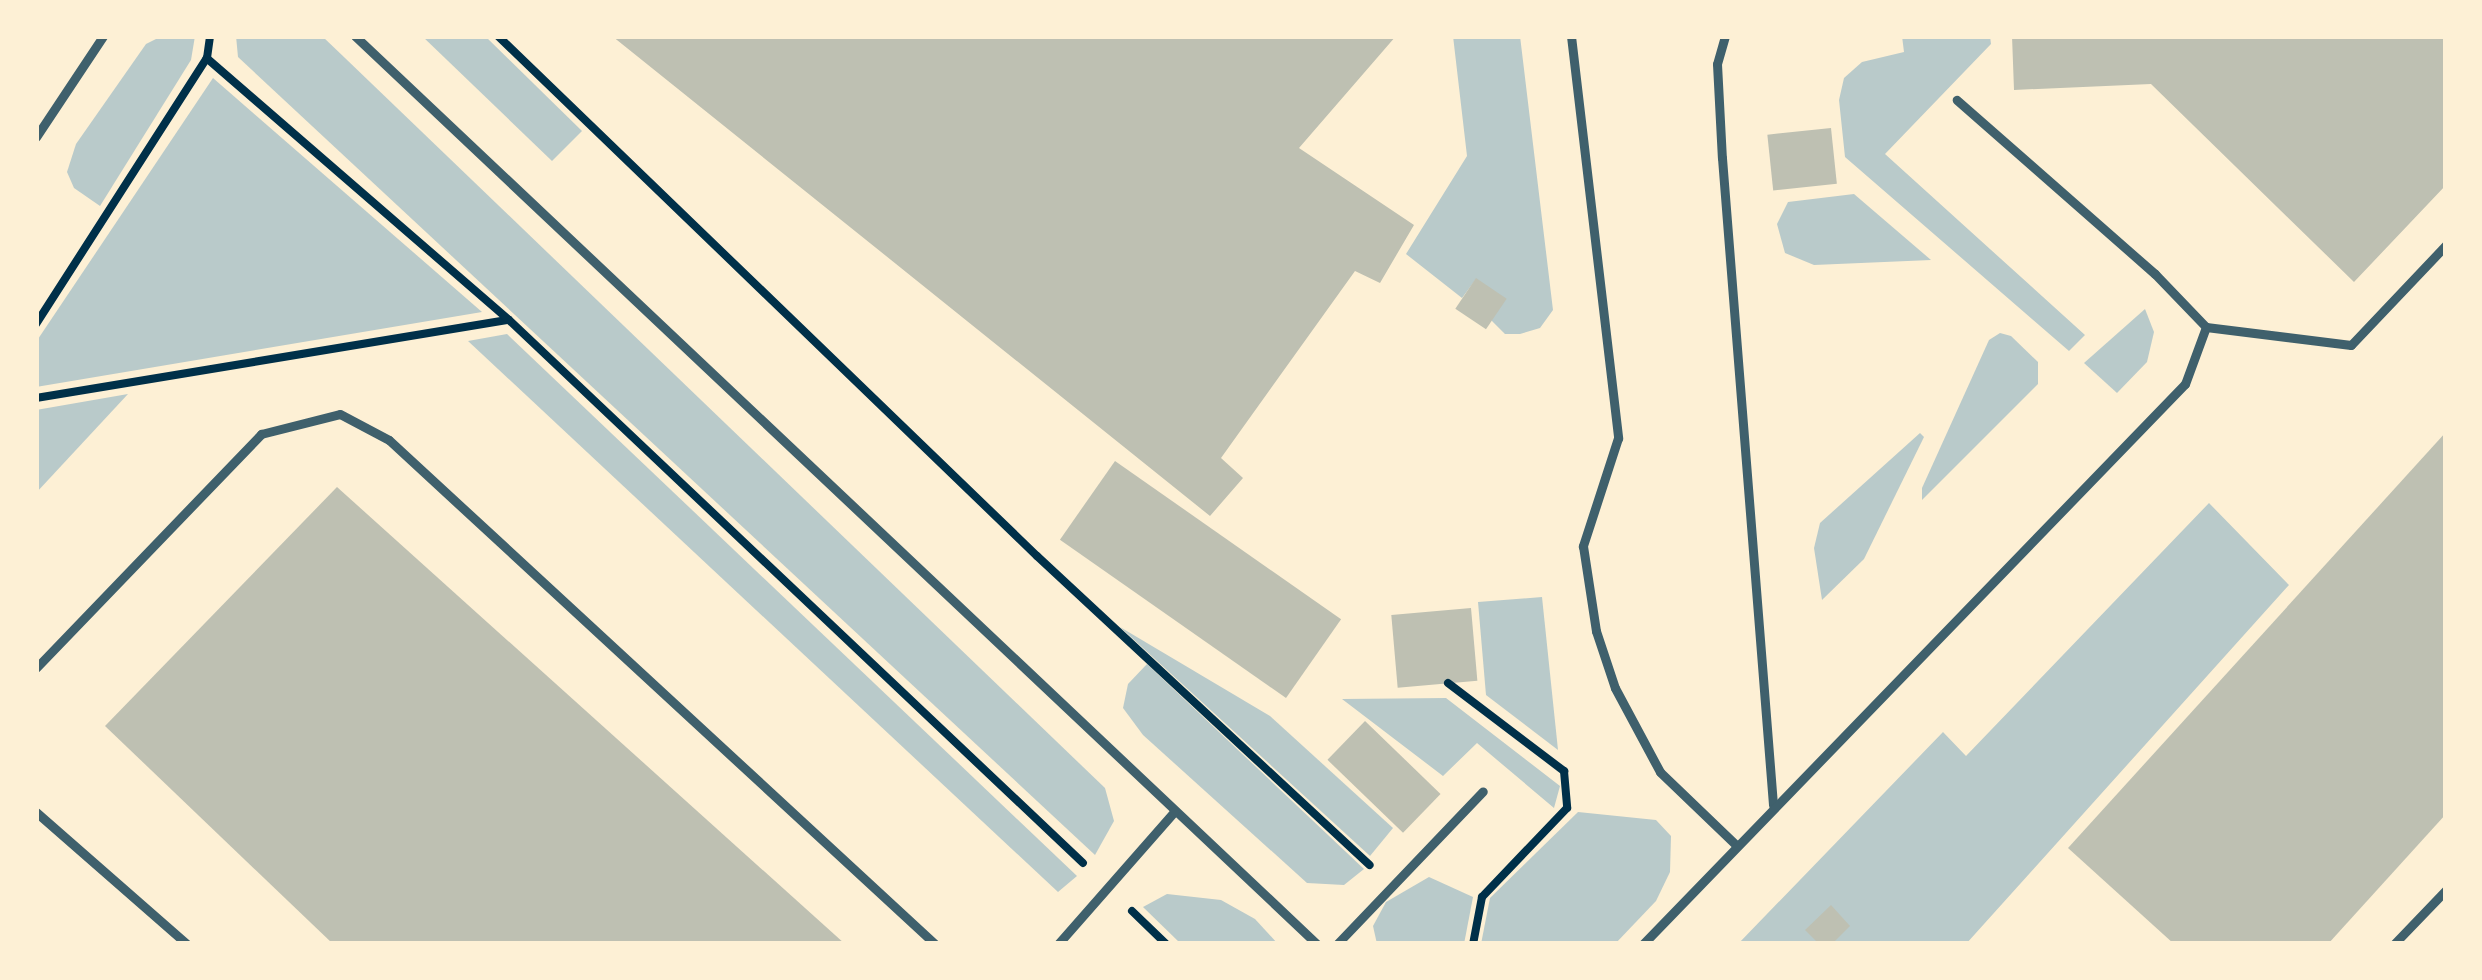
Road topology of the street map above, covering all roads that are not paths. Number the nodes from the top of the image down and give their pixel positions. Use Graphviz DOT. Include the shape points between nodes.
graph roads {
  1 [pos="103,36"];
  2 [pos="355,36"];
  3 [pos="1571,36"];
  4 [pos="1725,36"];
  5 [pos="1957,100"];
  6 [pos="36,137"];
  7 [pos="2446,245"];
  8 [pos="2206,327"];
  9 [pos="36,668"];
  10 [pos="1483,791"];
  11 [pos="1773,805"];
  12 [pos="36,812"];
  13 [pos="1174,812"];
  14 [pos="1736,844"];
  15 [pos="2446,890"];
  16 [pos="187,944"];
  17 [pos="934,944"];
  18 [pos="1058,944"];
  19 [pos="1317,944"];
  20 [pos="1337,944"];
  21 [pos="1643,944"];
  22 [pos="2394,944"];
  1 -- 6 [label="lane"];
  2 -- 13 [label="lane"];
  3 -- 14 [label="lane" via="1618,439 1583,545 1596,631 1615,688 1660,772"];
  4 -- 11 [label="lane" via="1718,64 1722,158"];
  5 -- 8 [label="lane"];
  7 -- 8 [label="lane" via="2351,345"];
  8 -- 11 [label="lane" via="2185,384"];
  9 -- 17 [label="lane" via="261,434 340,414 389,440"];
  10 -- 20 [label="lane"];
  11 -- 14 [label="lane"];
  12 -- 16 [label="lane"];
  13 -- 18 [label="lane"];
  13 -- 19 [label="lane"];
  14 -- 21 [label="lane"];
  15 -- 22 [label="lane"];
}
